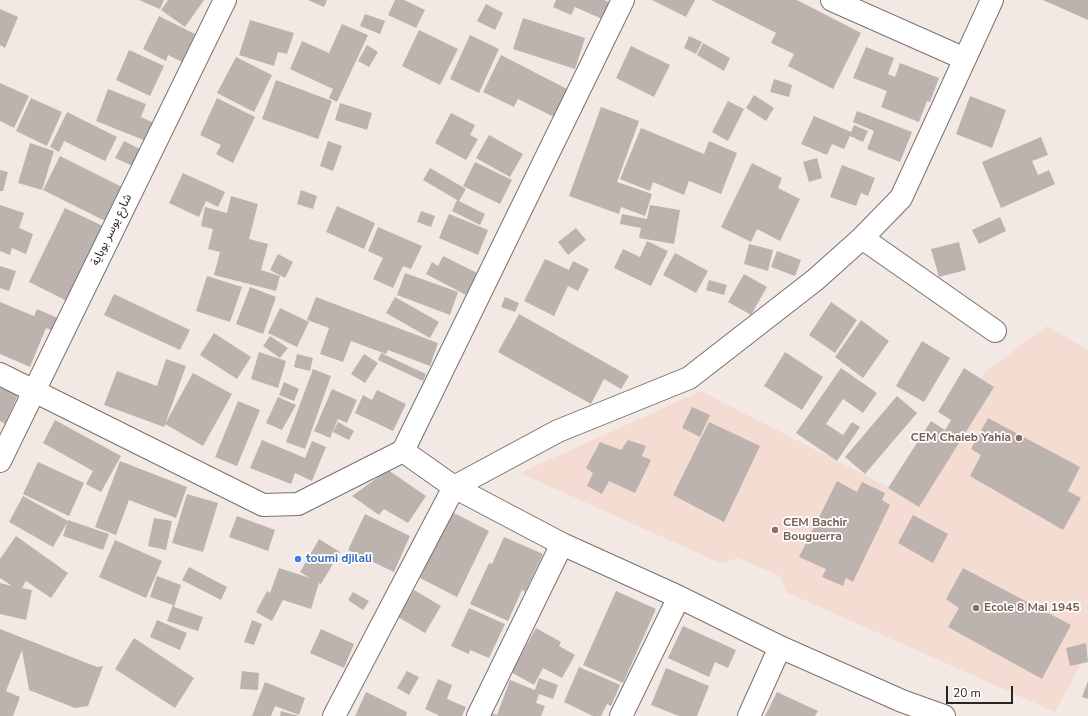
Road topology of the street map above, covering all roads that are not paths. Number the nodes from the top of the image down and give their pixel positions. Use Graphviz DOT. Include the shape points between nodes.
graph roads {
  1 [pos="225,0"];
  2 [pos="622,0"];
  3 [pos="832,0"];
  4 [pos="992,0"];
  5 [pos="965,59"];
  6 [pos="862,238"];
  7 [pos="995,331"];
  8 [pos="0,374"];
  9 [pos="33,390"];
  10 [pos="403,451"];
  11 [pos="0,461"];
  12 [pos="454,487"];
  13 [pos="562,544"];
  14 [pos="679,597"];
  15 [pos="780,647"];
  16 [pos="898,708"];
  17 [pos="334,716"];
  18 [pos="478,716"];
  19 [pos="621,716"];
  20 [pos="749,716"];
  21 [pos="944,716"];
  1 -- 9 [label="street, شارع يوسر بوباية"];
  2 -- 10 [label="street"];
  3 -- 5 [label="street"];
  4 -- 5 [label="street"];
  5 -- 6 [label="street" via="900,198"];
  6 -- 7 [label="street"];
  6 -- 12 [label="street" via="815,280 689,378 558,432"];
  8 -- 9 [label="street"];
  9 -- 10 [label="street" via="263,505 298,504"];
  9 -- 11 [label="street, شارع يوسر بوباية"];
  10 -- 12 [label="street"];
  12 -- 13 [label="street"];
  12 -- 17 [label="street"];
  13 -- 14 [label="street"];
  13 -- 18 [label="street"];
  14 -- 15 [label="street"];
  14 -- 19 [label="street"];
  15 -- 16 [label="street"];
  15 -- 20 [label="street"];
  16 -- 21 [label="street"];
}
